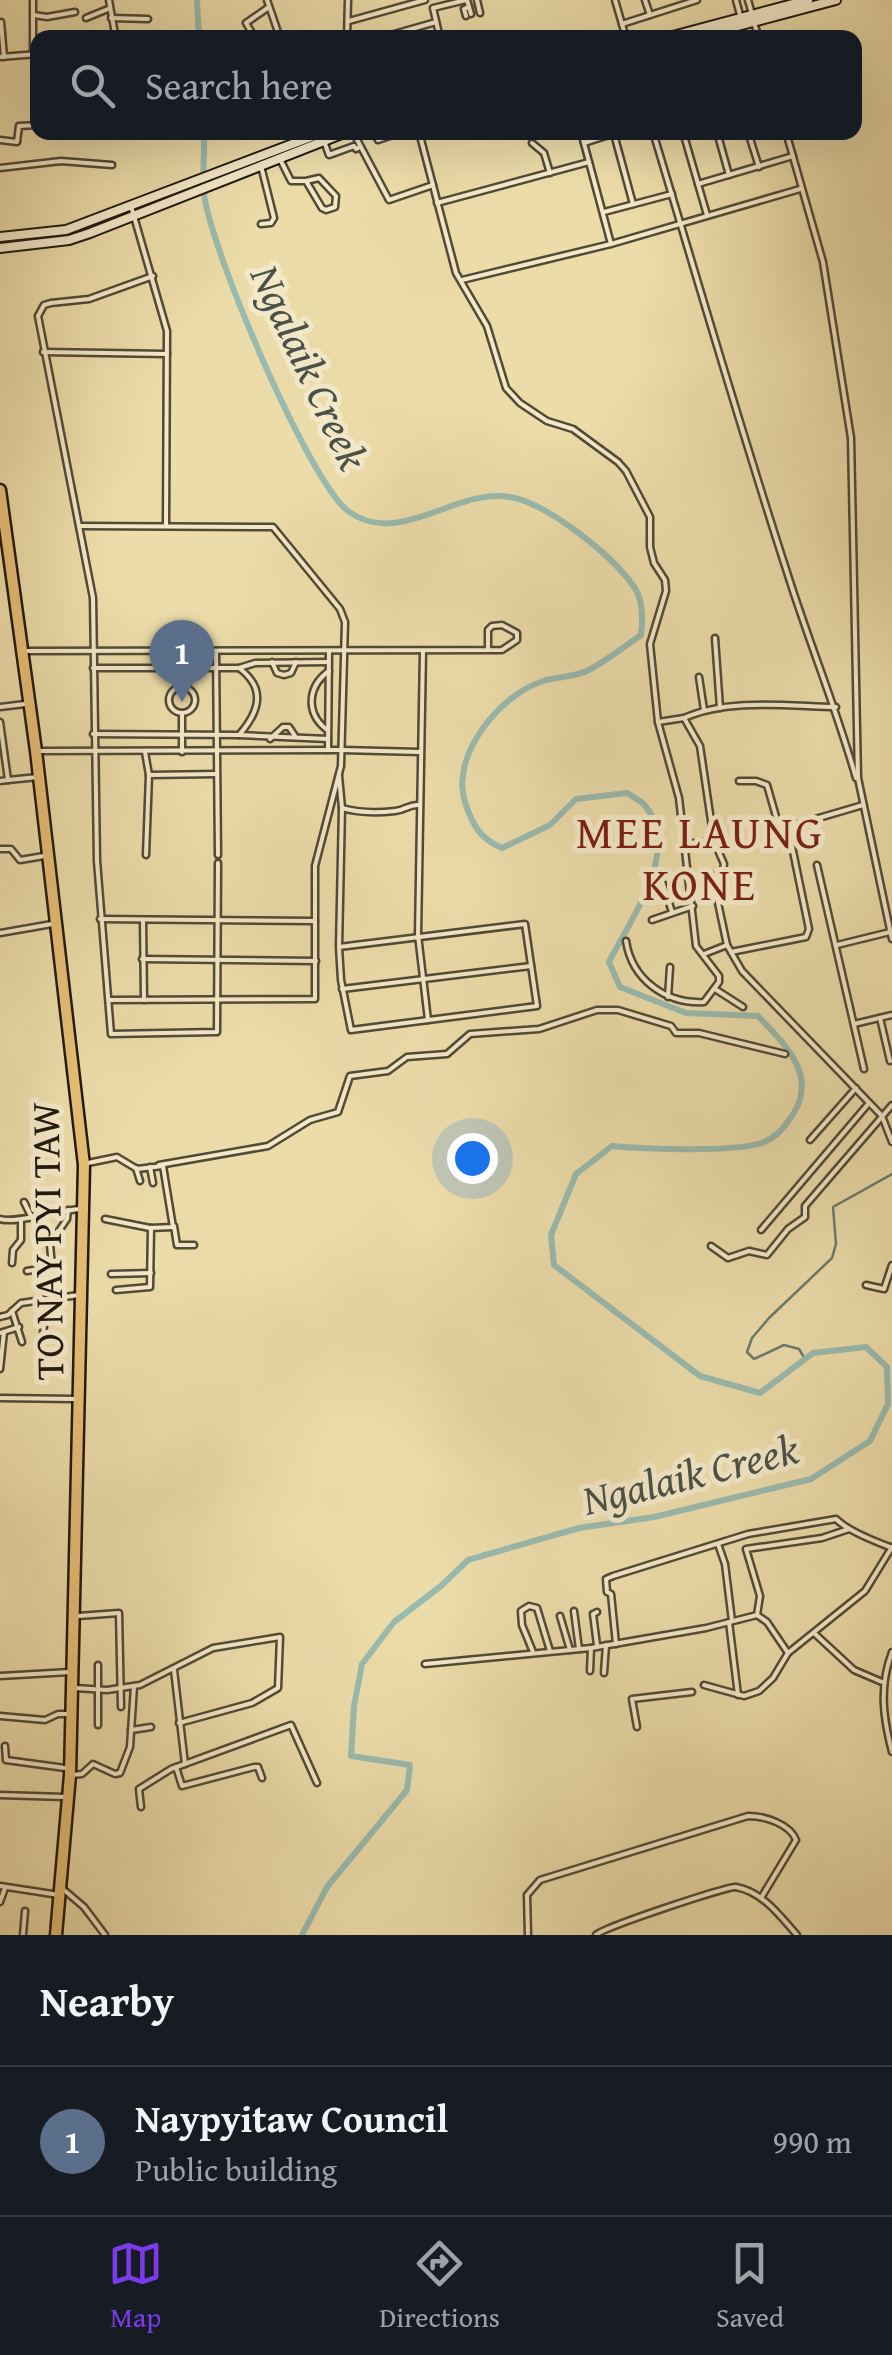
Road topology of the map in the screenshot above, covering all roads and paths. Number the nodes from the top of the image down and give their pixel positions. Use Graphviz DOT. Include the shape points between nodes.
graph roads {
  1 [pos="33,0"];
  2 [pos="108,0"];
  3 [pos="428,0"];
  4 [pos="467,0"];
  5 [pos="477,0"];
  6 [pos="615,0"];
  7 [pos="645,0"];
  8 [pos="697,0"];
  9 [pos="736,0"];
  10 [pos="748,0"];
  11 [pos="808,0"];
  12 [pos="836,0"];
  13 [pos="350,1"];
  14 [pos="268,3"];
  15 [pos="433,8"];
  16 [pos="108,10"];
  17 [pos="75,12"];
  18 [pos="469,12"];
  19 [pos="480,13"];
  20 [pos="34,15"];
  21 [pos="650,15"];
  22 [pos="86,18"];
  23 [pos="111,18"];
  24 [pos="753,18"];
  25 [pos="148,19"];
  26 [pos="349,20"];
  27 [pos="742,21"];
  28 [pos="1,22"];
  29 [pos="436,22"];
  30 [pos="622,24"];
  31 [pos="35,30"];
  32 [pos="113,30"];
  33 [pos="250,30"];
  34 [pos="277,30"];
  35 [pos="348,30"];
  36 [pos="408,30"];
  37 [pos="438,30"];
  38 [pos="624,30"];
  39 [pos="701,30"];
  40 [pos="716,30"];
  41 [pos="756,30"];
  42 [pos="30,55"];
  43 [pos="2,57"];
  44 [pos="30,125"];
  45 [pos="0,140"];
  46 [pos="290,140"];
  47 [pos="312,140"];
  48 [pos="318,140"];
  49 [pos="325,140"];
  50 [pos="355,140"];
  51 [pos="420,140"];
  52 [pos="583,140"];
  53 [pos="594,140"];
  54 [pos="618,140"];
  55 [pos="655,140"];
  56 [pos="685,140"];
  57 [pos="719,140"];
  58 [pos="750,140"];
  59 [pos="788,140"];
  60 [pos="532,143"];
  61 [pos="584,143"];
  62 [pos="292,145"];
  63 [pos="360,147"];
  64 [pos="793,156"];
  65 [pos="280,159"];
  66 [pos="589,162"];
  67 [pos="112,166"];
  68 [pos="261,166"];
  69 [pos="758,167"];
  70 [pos="0,168"];
  71 [pos="550,173"];
  72 [pos="729,175"];
  73 [pos="218,179"];
  74 [pos="306,181"];
  75 [pos="698,184"];
  76 [pos="433,185"];
  77 [pos="802,188"];
  78 [pos="672,194"];
  79 [pos="437,203"];
  80 [pos="634,204"];
  81 [pos="133,211"];
  82 [pos="603,212"];
  83 [pos="707,215"];
  84 [pos="106,221"];
  85 [pos="680,223"];
  86 [pos="261,224"];
  87 [pos="0,237"];
  88 [pos="611,244"];
  89 [pos="0,248"];
  90 [pos="153,276"];
  91 [pos="462,280"];
  92 [pos="43,352"];
  93 [pos="167,354"];
  94 [pos="0,490"];
  95 [pos="80,526"];
  96 [pos="166,526"];
  97 [pos="714,638"];
  98 [pos="182,650"];
  99 [pos="216,650"];
  100 [pos="342,650"];
  101 [pos="423,650"];
  102 [pos="488,650"];
  103 [pos="23,651"];
  104 [pos="92,651"];
  105 [pos="328,651"];
  106 [pos="272,662"];
  107 [pos="296,662"];
  108 [pos="329,662"];
  109 [pos="255,663"];
  110 [pos="92,668"];
  111 [pos="182,668"];
  112 [pos="217,668"];
  113 [pos="238,668"];
  114 [pos="329,671"];
  115 [pos="699,676"];
  116 [pos="252,679"];
  117 [pos="182,687"];
  118 [pos="30,703"];
  119 [pos="836,706"];
  120 [pos="0,708"];
  121 [pos="720,708"];
  122 [pos="704,710"];
  123 [pos="182,713"];
  124 [pos="684,718"];
  125 [pos="0,722"];
  126 [pos="658,722"];
  127 [pos="250,723"];
  128 [pos="328,731"];
  129 [pos="181,733"];
  130 [pos="93,734"];
  131 [pos="216,734"];
  132 [pos="239,736"];
  133 [pos="253,737"];
  134 [pos="270,738"];
  135 [pos="297,738"];
  136 [pos="328,739"];
  137 [pos="328,750"];
  138 [pos="342,750"];
  139 [pos="36,751"];
  140 [pos="93,752"];
  141 [pos="146,752"];
  142 [pos="182,752"];
  143 [pos="217,752"];
  144 [pos="420,752"];
  145 [pos="217,774"];
  146 [pos="338,775"];
  147 [pos="39,776"];
  148 [pos="148,776"];
  149 [pos="8,780"];
  150 [pos="0,781"];
  151 [pos="739,781"];
  152 [pos="859,788"];
  153 [pos="863,805"];
  154 [pos="419,806"];
  155 [pos="342,808"];
  156 [pos="788,827"];
  157 [pos="714,841"];
  158 [pos="684,844"];
  159 [pos="0,849"];
  160 [pos="48,855"];
  161 [pos="146,855"];
  162 [pos="218,855"];
  163 [pos="218,864"];
  164 [pos="817,865"];
  165 [pos="687,876"];
  166 [pos="720,876"];
  167 [pos="663,884"];
  168 [pos="694,906"];
  169 [pos="672,914"];
  170 [pos="100,919"];
  171 [pos="144,920"];
  172 [pos="218,920"];
  173 [pos="652,920"];
  174 [pos="315,921"];
  175 [pos="56,924"];
  176 [pos="890,932"];
  177 [pos="0,933"];
  178 [pos="418,936"];
  179 [pos="892,939"];
  180 [pos="626,941"];
  181 [pos="727,944"];
  182 [pos="836,945"];
  183 [pos="339,947"];
  184 [pos="731,952"];
  185 [pos="703,955"];
  186 [pos="142,959"];
  187 [pos="218,960"];
  188 [pos="316,961"];
  189 [pos="532,966"];
  190 [pos="670,967"];
  191 [pos="422,979"];
  192 [pos="342,989"];
  193 [pos="715,989"];
  194 [pos="668,997"];
  195 [pos="108,1000"];
  196 [pos="144,1000"];
  197 [pos="218,1001"];
  198 [pos="743,1007"];
  199 [pos="892,1016"];
  200 [pos="880,1018"];
  201 [pos="428,1022"];
  202 [pos="854,1024"];
  203 [pos="785,1054"];
  204 [pos="890,1060"];
  205 [pos="864,1070"];
  206 [pos="856,1088"];
  207 [pos="869,1102"];
  208 [pos="892,1105"];
  209 [pos="882,1116"];
  210 [pos="810,1140"];
  211 [pos="892,1142"];
  212 [pos="84,1164"];
  213 [pos="159,1165"];
  214 [pos="150,1167"];
  215 [pos="136,1168"];
  216 [pos="140,1181"];
  217 [pos="154,1183"];
  218 [pos="24,1202"];
  219 [pos="84,1208"];
  220 [pos="68,1210"];
  221 [pos="31,1216"];
  222 [pos="0,1219"];
  223 [pos="105,1219"];
  224 [pos="21,1220"];
  225 [pos="174,1226"];
  226 [pos="152,1228"];
  227 [pos="760,1230"];
  228 [pos="194,1245"];
  229 [pos="711,1246"];
  230 [pos="49,1251"];
  231 [pos="38,1252"];
  232 [pos="12,1264"];
  233 [pos="892,1264"];
  234 [pos="27,1272"];
  235 [pos="151,1273"];
  236 [pos="111,1274"];
  237 [pos="866,1284"];
  238 [pos="116,1290"];
  239 [pos="82,1294"];
  240 [pos="48,1300"];
  241 [pos="12,1311"];
  242 [pos="0,1317"];
  243 [pos="19,1327"];
  244 [pos="2,1333"];
  245 [pos="43,1333"];
  246 [pos="22,1342"];
  247 [pos="0,1368"];
  248 [pos="0,1398"];
  249 [pos="80,1399"];
  250 [pos="850,1529"];
  251 [pos="718,1544"];
  252 [pos="892,1547"];
  253 [pos="574,1610"];
  254 [pos="597,1612"];
  255 [pos="757,1615"];
  256 [pos="74,1616"];
  257 [pos="560,1616"];
  258 [pos="731,1621"];
  259 [pos="814,1633"];
  260 [pos="616,1644"];
  261 [pos="606,1645"];
  262 [pos="598,1646"];
  263 [pos="590,1648"];
  264 [pos="579,1649"];
  265 [pos="550,1650"];
  266 [pos="570,1650"];
  267 [pos="534,1652"];
  268 [pos="892,1652"];
  269 [pos="788,1653"];
  270 [pos="425,1664"];
  271 [pos="98,1665"];
  272 [pos="174,1670"];
  273 [pos="590,1670"];
  274 [pos="72,1672"];
  275 [pos="604,1673"];
  276 [pos="0,1676"];
  277 [pos="882,1682"];
  278 [pos="704,1685"];
  279 [pos="134,1686"];
  280 [pos="72,1688"];
  281 [pos="120,1688"];
  282 [pos="98,1690"];
  283 [pos="692,1692"];
  284 [pos="738,1696"];
  285 [pos="121,1707"];
  286 [pos="71,1714"];
  287 [pos="0,1716"];
  288 [pos="892,1716"];
  289 [pos="885,1719"];
  290 [pos="179,1723"];
  291 [pos="98,1725"];
  292 [pos="151,1727"];
  293 [pos="637,1727"];
  294 [pos="131,1730"];
  295 [pos="4,1746"];
  296 [pos="892,1752"];
  297 [pos="186,1764"];
  298 [pos="176,1767"];
  299 [pos="70,1772"];
  300 [pos="262,1778"];
  301 [pos="317,1783"];
  302 [pos="0,1796"];
  303 [pos="68,1797"];
  304 [pos="141,1807"];
  305 [pos="3,1887"];
  306 [pos="60,1891"];
  307 [pos="761,1898"];
  308 [pos="0,1902"];
  309 [pos="24,1911"];
  310 [pos="23,1935"];
  311 [pos="56,1935"];
  312 [pos="105,1935"];
  313 [pos="528,1935"];
  314 [pos="596,1935"];
  315 [pos="797,1935"];
  1 -- 20 [label="street"];
  2 -- 16 [label="street"];
  3 -- 15 [label="street"];
  3 -- 26 [label="street"];
  4 -- 15 [label="street"];
  4 -- 18 [label="street"];
  5 -- 19 [label="street"];
  6 -- 30 [label="street"];
  7 -- 21 [label="street"];
  8 -- 21 [label="street"];
  9 -- 27 [label="street"];
  10 -- 24 [label="street"];
  11 -- 24 [label="main road"];
  12 -- 24 [label="main road"];
  13 -- 26 [label="street"];
  14 -- 33 [label="street" via="246,24"];
  14 -- 34 [label="street"];
  15 -- 29 [label="street"];
  16 -- 22 [label="street"];
  16 -- 23 [label="street"];
  17 -- 20 [label="street"];
  20 -- 31 [label="street"];
  21 -- 30 [label="street"];
  23 -- 25 [label="street"];
  23 -- 32 [label="street"];
  24 -- 27 [label="main road"];
  24 -- 41 [label="street"];
  26 -- 35 [label="street"];
  27 -- 39 [label="main road"];
  27 -- 40 [label="main road"];
  28 -- 43 [label="street"];
  29 -- 36 [label="street"];
  29 -- 37 [label="street"];
  30 -- 38 [label="street"];
  42 -- 43 [label="street"];
  44 -- 45 [label="street" via="19,126 18,142"];
  46 -- 62 [label="street"];
  47 -- 62 [label="main road"];
  48 -- 65 [label="main road"];
  49 -- 63 [label="street" via="329,155"];
  50 -- 63 [label="street"];
  51 -- 76 [label="street"];
  52 -- 61 [label="street"];
  53 -- 61 [label="street"];
  54 -- 80 [label="street"];
  55 -- 78 [label="street"];
  56 -- 75 [label="street"];
  57 -- 72 [label="street"];
  58 -- 69 [label="street"];
  59 -- 64 [label="street"];
  60 -- 71 [label="street" via="544,153"];
  61 -- 66 [label="street"];
  62 -- 73 [label="main road"];
  63 -- 76 [label="street" via="390,200"];
  64 -- 69 [label="street"];
  64 -- 77 [label="street"];
  65 -- 68 [label="main road"];
  65 -- 74 [label="street" via="291,181"];
  66 -- 71 [label="street"];
  66 -- 82 [label="street"];
  67 -- 70 [label="street" via="60,161"];
  68 -- 73 [label="main road"];
  68 -- 86 [label="street" via="274,218"];
  69 -- 72 [label="street"];
  71 -- 79 [label="street"];
  72 -- 75 [label="street"];
  73 -- 81 [label="main road"];
  74 -- 74 [label="street" via="322,208 335,206 336,196 323,180"];
  75 -- 83 [label="street"];
  76 -- 79 [label="street"];
  77 -- 83 [label="street"];
  77 -- 152 [label="street" via="824,262 851,438"];
  78 -- 80 [label="street"];
  78 -- 85 [label="street"];
  79 -- 91 [label="street"];
  80 -- 82 [label="street"];
  81 -- 84 [label="main road"];
  81 -- 90 [label="street"];
  82 -- 88 [label="street"];
  83 -- 85 [label="street"];
  84 -- 87 [label="main road"];
  84 -- 89 [label="main road" via="69,240"];
  85 -- 88 [label="street"];
  85 -- 119 [label="street" via="809,642"];
  88 -- 91 [label="street"];
  90 -- 92 [label="street" via="90,299 44,305 38,322"];
  90 -- 93 [label="street" via="166,320"];
  91 -- 126 [label="street" via="487,326 506,388 547,421 600,447 626,471 643,501 666,591 650,644"];
  92 -- 93 [label="street"];
  92 -- 95 [label="street"];
  93 -- 96 [label="street"];
  94 -- 103 [label="main road, TO NAY PYI TAW"];
  95 -- 96 [label="street"];
  95 -- 104 [label="street" via="93,598"];
  96 -- 100 [label="street" via="272,527 340,609"];
  97 -- 121 [label="street"];
  98 -- 99 [label="street"];
  98 -- 104 [label="street"];
  98 -- 111 [label="street"];
  99 -- 105 [label="street"];
  99 -- 112 [label="street"];
  100 -- 101 [label="street"];
  100 -- 105 [label="street"];
  100 -- 138 [label="street"];
  101 -- 102 [label="street"];
  101 -- 144 [label="street"];
  102 -- 102 [label="street" via="492,626 516,632 504,650"];
  103 -- 104 [label="street"];
  103 -- 118 [label="main road, TO NAY PYI TAW"];
  104 -- 110 [label="street"];
  105 -- 108 [label="street"];
  106 -- 107 [label="street"];
  106 -- 107 [label="street" via="284,675"];
  106 -- 109 [label="street"];
  107 -- 108 [label="street"];
  108 -- 114 [label="street"];
  109 -- 113 [label="street"];
  109 -- 116 [label="street"];
  110 -- 111 [label="street"];
  110 -- 130 [label="street"];
  111 -- 112 [label="street"];
  111 -- 117 [label="street"];
  112 -- 113 [label="street"];
  112 -- 131 [label="street"];
  113 -- 116 [label="street"];
  114 -- 128 [label="street"];
  114 -- 128 [label="street" via="312,687 314,716"];
  115 -- 122 [label="street"];
  116 -- 127 [label="street" via="258,710"];
  117 -- 123 [label="street" via="194,702"];
  117 -- 123 [label="street" via="169,701"];
  118 -- 120 [label="street"];
  118 -- 139 [label="main road, TO NAY PYI TAW"];
  119 -- 121 [label="street"];
  119 -- 152 [label="street"];
  121 -- 122 [label="street"];
  122 -- 124 [label="street"];
  123 -- 129 [label="street"];
  124 -- 126 [label="street"];
  124 -- 157 [label="street" via="700,746"];
  125 -- 149 [label="street"];
  126 -- 158 [label="street"];
  127 -- 132 [label="street"];
  127 -- 133 [label="street"];
  128 -- 136 [label="street"];
  129 -- 130 [label="street"];
  129 -- 131 [label="street"];
  129 -- 142 [label="street"];
  130 -- 140 [label="street"];
  131 -- 132 [label="street"];
  131 -- 143 [label="street"];
  132 -- 133 [label="street"];
  133 -- 134 [label="street"];
  134 -- 135 [label="street"];
  134 -- 135 [label="street" via="283,727"];
  135 -- 136 [label="street"];
  136 -- 137 [label="street"];
  137 -- 138 [label="street"];
  137 -- 143 [label="street"];
  138 -- 144 [label="street"];
  138 -- 146 [label="street"];
  139 -- 140 [label="street"];
  139 -- 147 [label="main road, TO NAY PYI TAW"];
  140 -- 141 [label="street"];
  140 -- 170 [label="street"];
  141 -- 142 [label="street"];
  141 -- 148 [label="street"];
  142 -- 143 [label="street"];
  143 -- 145 [label="street"];
  144 -- 154 [label="street"];
  145 -- 148 [label="street"];
  145 -- 162 [label="street"];
  146 -- 155 [label="street"];
  146 -- 174 [label="street" via="314,866"];
  147 -- 149 [label="street"];
  147 -- 160 [label="main road, TO NAY PYI TAW"];
  148 -- 161 [label="street"];
  149 -- 150 [label="street"];
  151 -- 156 [label="street" via="767,785 777,820"];
  152 -- 153 [label="street"];
  153 -- 156 [label="street"];
  153 -- 176 [label="street"];
  154 -- 155 [label="street"];
  154 -- 178 [label="street"];
  155 -- 183 [label="street"];
  156 -- 184 [label="street" via="806,937"];
  157 -- 158 [label="street"];
  157 -- 166 [label="street" via="724,864"];
  158 -- 165 [label="street"];
  159 -- 160 [label="street" via="11,849 20,860"];
  160 -- 175 [label="main road, TO NAY PYI TAW"];
  163 -- 172 [label="street"];
  164 -- 182 [label="street"];
  165 -- 166 [label="street"];
  165 -- 168 [label="street"];
  166 -- 181 [label="street"];
  167 -- 169 [label="street"];
  168 -- 169 [label="street"];
  168 -- 185 [label="street" via="696,946"];
  169 -- 173 [label="street"];
  170 -- 171 [label="street"];
  170 -- 195 [label="street"];
  171 -- 172 [label="street"];
  171 -- 186 [label="street"];
  172 -- 174 [label="street"];
  172 -- 187 [label="street"];
  174 -- 188 [label="street"];
  175 -- 177 [label="street"];
  175 -- 212 [label="main road, TO NAY PYI TAW"];
  176 -- 179 [label="street"];
  176 -- 182 [label="street"];
  178 -- 183 [label="street"];
  178 -- 189 [label="street" via="526,924"];
  178 -- 191 [label="street"];
  180 -- 194 [label="street" via="640,975"];
  181 -- 184 [label="street"];
  181 -- 185 [label="street"];
  182 -- 202 [label="street"];
  183 -- 192 [label="street"];
  184 -- 206 [label="street"];
  185 -- 193 [label="street" via="719,976"];
  186 -- 187 [label="street"];
  186 -- 196 [label="street"];
  187 -- 188 [label="street"];
  187 -- 197 [label="street"];
  188 -- 197 [label="street" via="313,1001"];
  189 -- 191 [label="street"];
  189 -- 201 [label="street" via="535,1008"];
  190 -- 194 [label="street"];
  191 -- 192 [label="street"];
  191 -- 201 [label="street"];
  192 -- 201 [label="street" via="353,1031"];
  193 -- 194 [label="street" via="704,1002"];
  193 -- 198 [label="street"];
  195 -- 196 [label="street"];
  195 -- 197 [label="street" via="115,1035 216,1032"];
  196 -- 197 [label="street"];
  199 -- 200 [label="street"];
  200 -- 202 [label="street"];
  200 -- 204 [label="street"];
  202 -- 205 [label="street"];
  203 -- 213 [label="street" via="597,1010 539,1028 474,1033 446,1054 407,1057 388,1071 350,1076 338,1112 310,1120 278,1142"];
  206 -- 207 [label="street"];
  206 -- 210 [label="street"];
  207 -- 209 [label="street"];
  207 -- 227 [label="street"];
  208 -- 209 [label="street"];
  209 -- 211 [label="street"];
  209 -- 229 [label="street" via="805,1206 805,1218 767,1255 749,1251 728,1258"];
  212 -- 215 [label="street" via="118,1157"];
  212 -- 219 [label="main road, TO NAY PYI TAW"];
  213 -- 214 [label="street"];
  213 -- 225 [label="street"];
  214 -- 215 [label="street"];
  214 -- 217 [label="street"];
  215 -- 216 [label="street"];
  218 -- 221 [label="street"];
  219 -- 220 [label="street"];
  219 -- 239 [label="main road, TO NAY PYI TAW"];
  220 -- 221 [label="street"];
  220 -- 230 [label="street"];
  221 -- 224 [label="street"];
  222 -- 224 [label="street"];
  223 -- 226 [label="street"];
  224 -- 232 [label="street"];
  225 -- 226 [label="street"];
  225 -- 228 [label="street" via="178,1245"];
  226 -- 235 [label="street"];
  230 -- 231 [label="street"];
  230 -- 234 [label="street" via="50,1269"];
  233 -- 237 [label="street" via="884,1289"];
  235 -- 236 [label="street"];
  235 -- 238 [label="street" via="150,1288"];
  239 -- 240 [label="street"];
  239 -- 249 [label="main road, TO NAY PYI TAW"];
  240 -- 241 [label="street"];
  240 -- 245 [label="street"];
  241 -- 242 [label="street"];
  241 -- 243 [label="street"];
  243 -- 244 [label="street"];
  243 -- 246 [label="street"];
  244 -- 247 [label="street"];
  248 -- 249 [label="street"];
  249 -- 256 [label="main road, TO NAY PYI TAW"];
  250 -- 251 [label="street" via="836,1519"];
  250 -- 252 [label="street"];
  250 -- 255 [label="street" via="746,1549 760,1596"];
  251 -- 258 [label="street"];
  251 -- 260 [label="street" via="606,1579"];
  252 -- 259 [label="street" via="865,1591"];
  253 -- 264 [label="street"];
  254 -- 262 [label="street"];
  255 -- 258 [label="street"];
  255 -- 269 [label="street"];
  256 -- 274 [label="main road, TO NAY PYI TAW"];
  256 -- 281 [label="street" via="119,1613"];
  257 -- 266 [label="street"];
  258 -- 260 [label="street"];
  258 -- 284 [label="street"];
  259 -- 269 [label="street"];
  259 -- 277 [label="street" via="854,1670"];
  260 -- 261 [label="street"];
  261 -- 262 [label="street"];
  261 -- 275 [label="street"];
  262 -- 263 [label="street"];
  263 -- 264 [label="street"];
  263 -- 273 [label="street"];
  264 -- 266 [label="street"];
  265 -- 266 [label="street"];
  265 -- 267 [label="street"];
  265 -- 267 [label="street" via="537,1608 529,1606 522,1625"];
  267 -- 270 [label="street"];
  268 -- 277 [label="street"];
  269 -- 284 [label="street" via="759,1690"];
  271 -- 282 [label="street"];
  272 -- 279 [label="street"];
  272 -- 290 [label="street"];
  272 -- 290 [label="street" via="213,1648 280,1637 278,1688 252,1703"];
  274 -- 276 [label="street"];
  274 -- 280 [label="main road, TO NAY PYI TAW"];
  277 -- 289 [label="street"];
  278 -- 284 [label="street"];
  279 -- 281 [label="street"];
  279 -- 294 [label="street"];
  280 -- 282 [label="street"];
  280 -- 286 [label="main road, TO NAY PYI TAW"];
  281 -- 282 [label="street"];
  281 -- 285 [label="street"];
  282 -- 291 [label="street"];
  283 -- 293 [label="street" via="632,1699"];
  286 -- 287 [label="street" via="45,1720"];
  286 -- 299 [label="main road, TO NAY PYI TAW"];
  288 -- 289 [label="street"];
  289 -- 296 [label="street"];
  290 -- 297 [label="street"];
  292 -- 294 [label="street"];
  294 -- 299 [label="street" via="120,1773 94,1764 82,1774"];
  295 -- 299 [label="street" via="6,1760"];
  297 -- 298 [label="street"];
  297 -- 301 [label="street" via="292,1725"];
  298 -- 300 [label="street" via="182,1786 254,1766"];
  298 -- 304 [label="street" via="138,1789"];
  299 -- 303 [label="main road, TO NAY PYI TAW"];
  302 -- 303 [label="street"];
  303 -- 306 [label="main road, TO NAY PYI TAW"];
  305 -- 306 [label="street"];
  305 -- 308 [label="street"];
  306 -- 311 [label="main road, TO NAY PYI TAW"];
  306 -- 312 [label="street" via="84,1907"];
  307 -- 313 [label="street" via="796,1840 765,1818 748,1816 540,1880 527,1895"];
  307 -- 314 [label="street" via="724,1887"];
  307 -- 315 [label="street"];
  309 -- 310 [label="street"];
}
